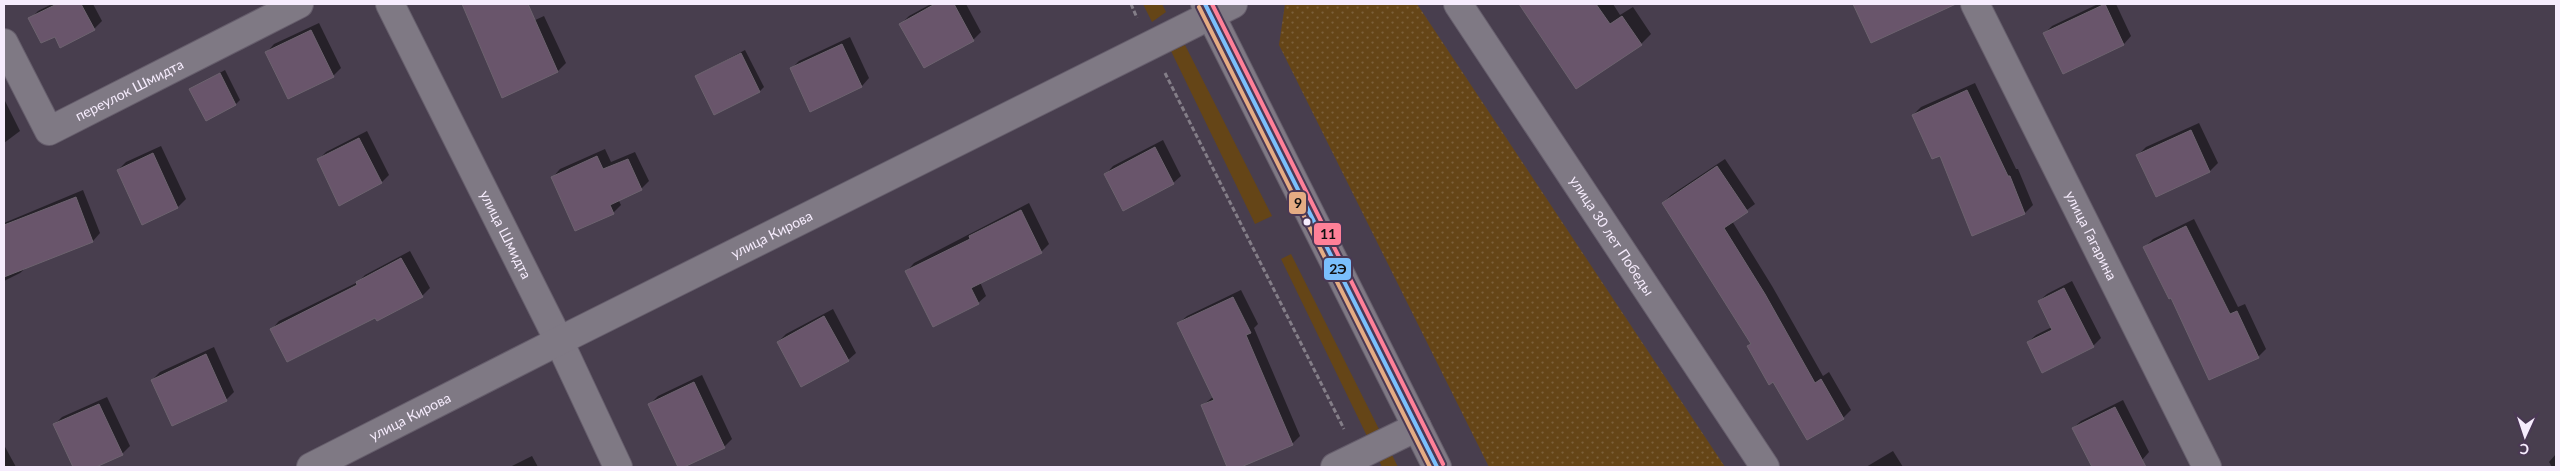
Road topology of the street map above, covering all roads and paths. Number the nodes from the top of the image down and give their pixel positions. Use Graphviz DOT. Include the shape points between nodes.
graph roads {
  1 [pos="298,4"];
  2 [pos="390,4"];
  3 [pos="1458,4"];
  4 [pos="1975,4"];
  5 [pos="1216,7"];
  6 [pos="4,43"];
  7 [pos="1150,44"];
  8 [pos="558,341"];
  9 [pos="1417,427"];
  10 [pos="1346,462"];
  11 [pos="311,467"];
  12 [pos="618,467"];
  13 [pos="1437,467"];
  14 [pos="1765,467"];
  15 [pos="2207,467"];
  1 -- 6 [label="street, переулок Шмидта" via="49,131"];
  2 -- 8 [label="street, улица Шмидта"];
  3 -- 14 [label="street, улица 30 лет Победы"];
  4 -- 15 [label="street, улица Гагарина"];
  5 -- 7 [label="street, улица Кирова"];
  5 -- 9 [label="street"];
  7 -- 8 [label="street, улица Кирова"];
  7 -- 10 [label="path"];
  8 -- 11 [label="street, улица Кирова"];
  8 -- 12 [label="street, улица Шмидта"];
  9 -- 10 [label="street"];
  9 -- 13 [label="street"];
}
